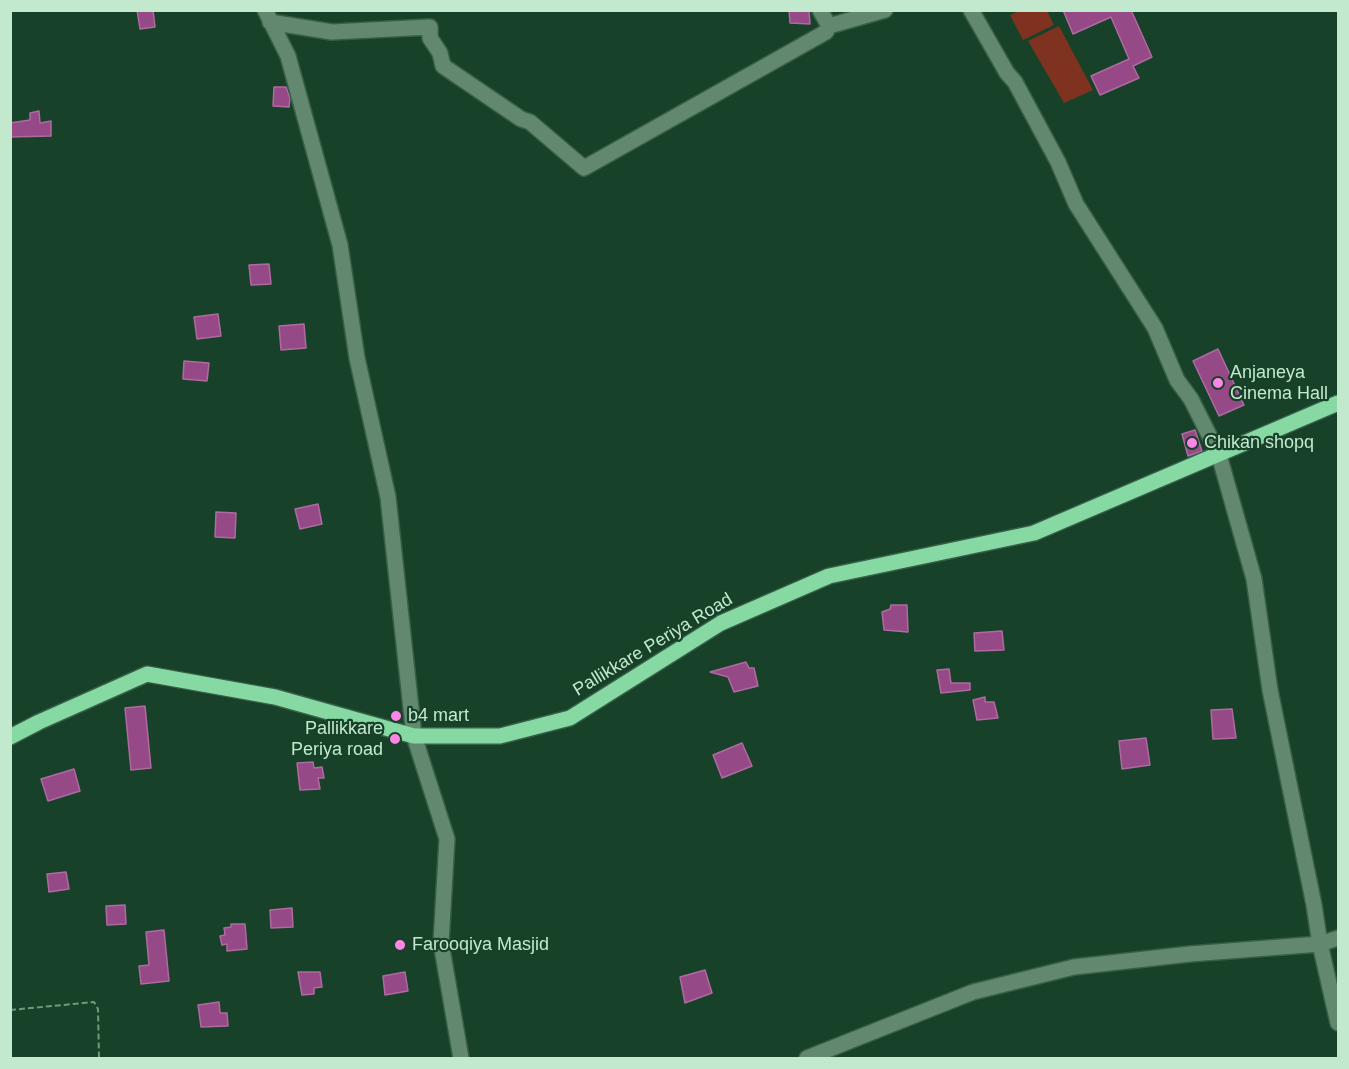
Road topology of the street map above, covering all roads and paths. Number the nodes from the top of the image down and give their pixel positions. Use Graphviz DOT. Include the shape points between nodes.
graph roads {
  1 [pos="820,10"];
  2 [pos="885,10"];
  3 [pos="971,10"];
  4 [pos="267,16"];
  5 [pos="829,26"];
  6 [pos="1338,403"];
  7 [pos="1219,455"];
  8 [pos="414,736"];
  9 [pos="10,737"];
  10 [pos="1338,938"];
  11 [pos="1320,944"];
  12 [pos="10,1010"];
  13 [pos="1338,1023"];
  14 [pos="99,1059"];
  15 [pos="460,1059"];
  16 [pos="807,1059"];
  1 -- 5 [label="street"];
  2 -- 5 [label="street"];
  3 -- 7 [label="street" via="1015,82 1076,204 1155,328 1177,380"];
  4 -- 5 [label="street" via="332,32 430,27 430,38 443,66 530,122 584,168 826,32"];
  4 -- 8 [label="street" via="288,56 340,245 357,358 388,497"];
  6 -- 7 [label="main road, Pallikkare Periya Road"];
  7 -- 8 [label="main road, Pallikkare Periya Road" via="1034,533 829,576 721,623 570,717 500,736"];
  7 -- 11 [label="street" via="1254,579 1270,690"];
  8 -- 9 [label="main road, Pallikkare Periya Road" via="275,697 147,674"];
  8 -- 15 [label="street" via="447,839 441,943"];
  10 -- 11 [label="street"];
  11 -- 13 [label="street"];
  11 -- 16 [label="street" via="1074,967 973,992"];
  12 -- 14 [label="path" via="94,1002 98,1009"];
}
